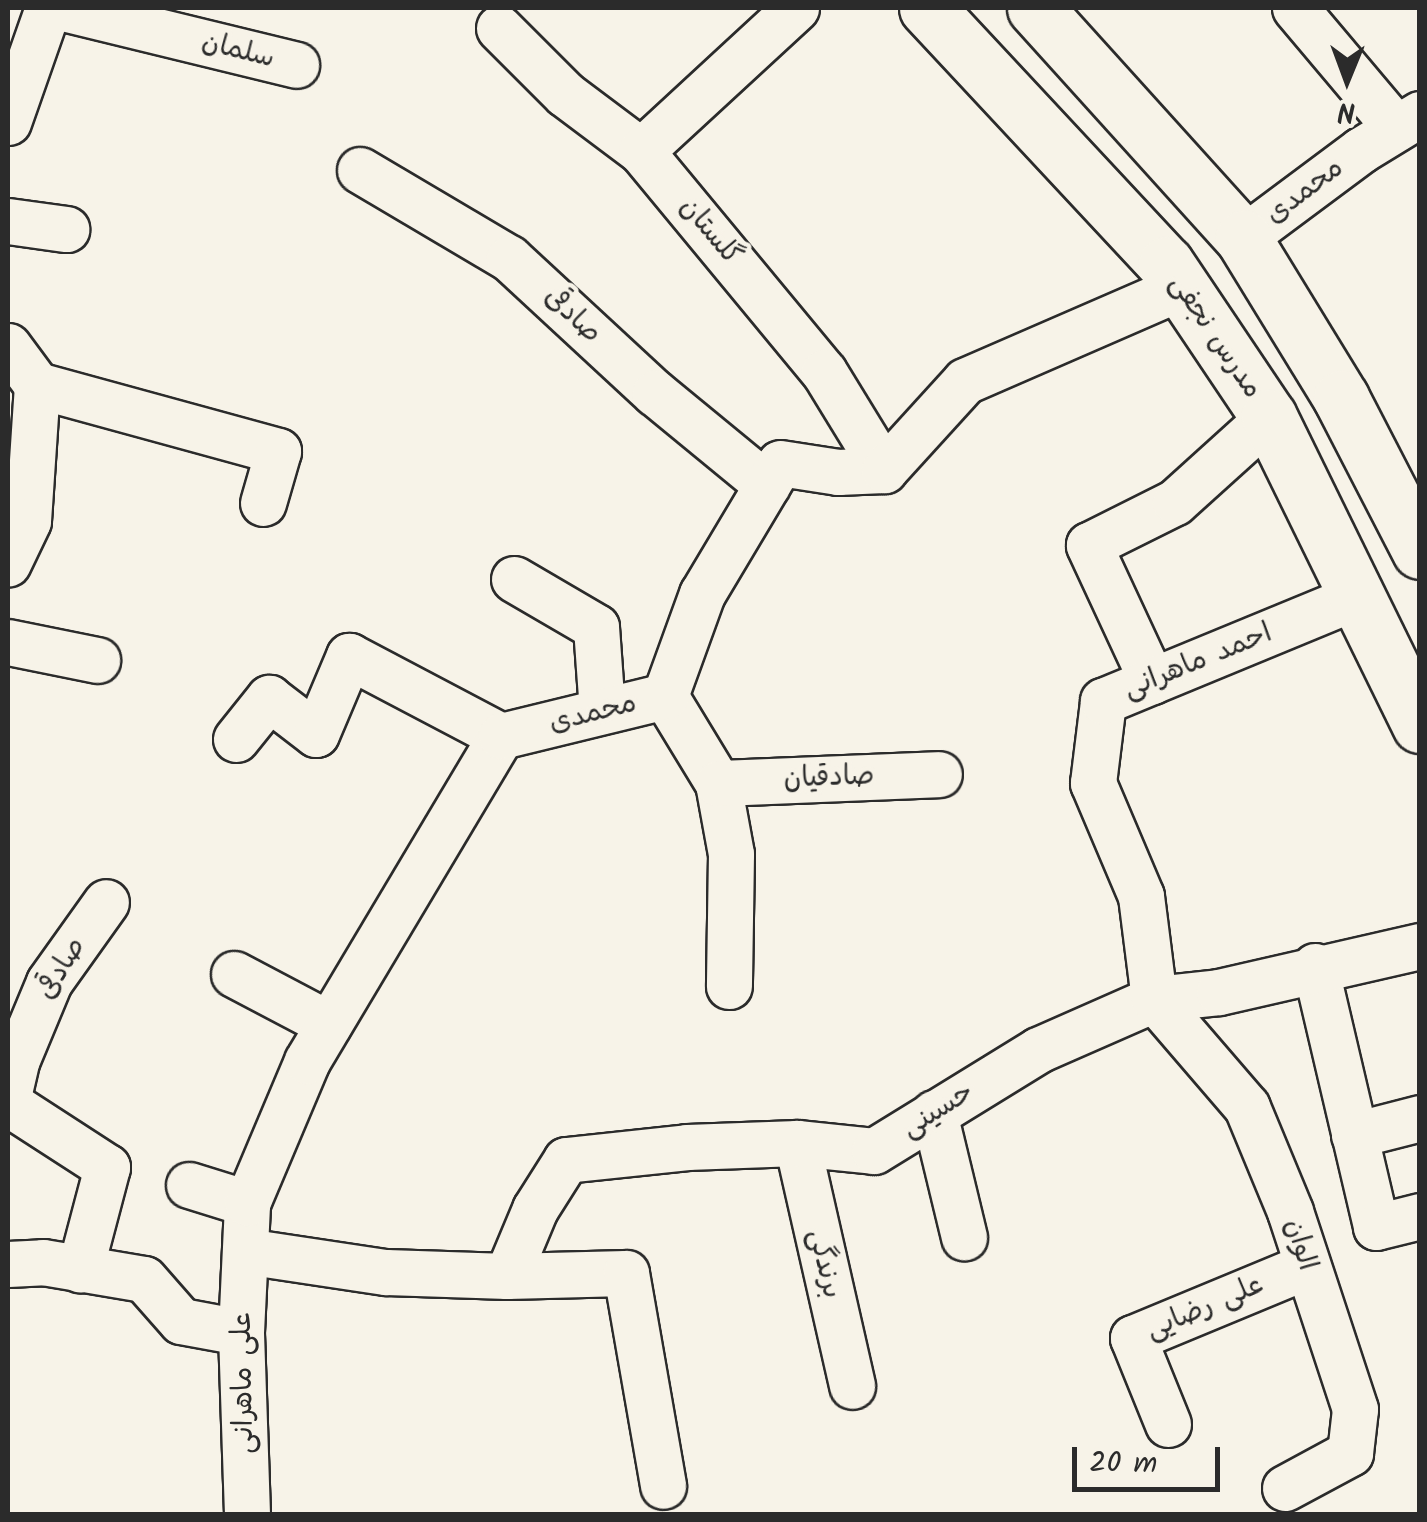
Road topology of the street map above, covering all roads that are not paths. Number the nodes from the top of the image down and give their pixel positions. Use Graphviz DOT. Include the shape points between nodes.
graph roads {
  1 [pos="48,8"];
  2 [pos="63,8"];
  3 [pos="796,8"];
  4 [pos="927,8"];
  5 [pos="1035,8"];
  6 [pos="1305,12"];
  7 [pos="499,28"];
  8 [pos="296,65"];
  9 [pos="1408,121"];
  10 [pos="8,122"];
  11 [pos="641,151"];
  12 [pos="360,170"];
  13 [pos="8,221"];
  14 [pos="66,229"];
  15 [pos="1243,238"];
  16 [pos="1181,287"];
  17 [pos="8,346"];
  18 [pos="37,385"];
  19 [pos="1269,417"];
  20 [pos="20,454"];
  21 [pos="884,470"];
  22 [pos="767,486"];
  23 [pos="262,504"];
  24 [pos="1420,551"];
  25 [pos="8,563"];
  26 [pos="514,579"];
  27 [pos="1358,596"];
  28 [pos="8,642"];
  29 [pos="96,660"];
  30 [pos="1152,681"];
  31 [pos="666,696"];
  32 [pos="602,711"];
  33 [pos="1420,726"];
  34 [pos="501,736"];
  35 [pos="236,739"];
  36 [pos="940,774"];
  37 [pos="718,782"];
  38 [pos="106,902"];
  39 [pos="1420,946"];
  40 [pos="1315,966"];
  41 [pos="234,974"];
  42 [pos="728,986"];
  43 [pos="1154,999"];
  44 [pos="329,1024"];
  45 [pos="8,1100"];
  46 [pos="934,1113"];
  47 [pos="1420,1118"];
  48 [pos="1354,1135"];
  49 [pos="797,1143"];
  50 [pos="189,1185"];
  51 [pos="247,1203"];
  52 [pos="1420,1216"];
  53 [pos="964,1237"];
  54 [pos="245,1251"];
  55 [pos="8,1264"];
  56 [pos="1307,1266"];
  57 [pos="80,1269"];
  58 [pos="507,1276"];
  59 [pos="241,1332"];
  60 [pos="852,1386"];
  61 [pos="1168,1424"];
  62 [pos="663,1486"];
  63 [pos="1285,1488"];
  64 [pos="247,1514"];
  1 -- 10 [label="street"];
  2 -- 8 [label="street, سلمان"];
  3 -- 11 [label="street"];
  4 -- 16 [label="main road, مدرس نجفی"];
  5 -- 15 [label="main road"];
  6 -- 9 [label="street"];
  7 -- 11 [label="street, گلستان" via="565,94"];
  9 -- 15 [label="street, محمدی"];
  11 -- 21 [label="street, گلستان" via="824,372"];
  12 -- 22 [label="street, صادقی" via="509,258"];
  13 -- 14 [label="street"];
  15 -- 24 [label="main road" via="1341,398"];
  16 -- 19 [label="main road, مدرس نجفی"];
  16 -- 21 [label="street" via="965,380"];
  17 -- 18 [label="street"];
  18 -- 20 [label="street"];
  18 -- 23 [label="street" via="278,451"];
  19 -- 27 [label="main road, مدرس نجفی"];
  19 -- 30 [label="street" via="1175,502 1089,545"];
  20 -- 25 [label="street" via="28,520"];
  21 -- 22 [label="street" via="838,472 780,463"];
  22 -- 31 [label="street, محمدی" via="702,594"];
  26 -- 32 [label="street" via="596,627"];
  27 -- 30 [label="street, احمد ماهرانی"];
  27 -- 33 [label="main road, مدرس نجفی"];
  28 -- 29 [label="street"];
  30 -- 43 [label="street, احمد ماهرانی" via="1103,700 1093,783 1141,896"];
  31 -- 32 [label="street, محمدی"];
  31 -- 37 [label="street"];
  32 -- 34 [label="street, محمدی"];
  34 -- 35 [label="street" via="350,656 316,734 269,698"];
  34 -- 44 [label="street"];
  36 -- 37 [label="street, صادقیان"];
  37 -- 42 [label="street" via="731,854"];
  38 -- 45 [label="street, صادقی" via="49,982"];
  39 -- 40 [label="street, حسینی"];
  40 -- 43 [label="street, حسینی" via="1219,992"];
  40 -- 48 [label="street"];
  41 -- 44 [label="street"];
  43 -- 46 [label="street, حسینی" via="1038,1050"];
  43 -- 56 [label="street, الوان" via="1247,1107"];
  44 -- 51 [label="street"];
  45 -- 57 [label="street" via="107,1167"];
  46 -- 49 [label="street, حسینی" via="874,1151"];
  46 -- 53 [label="street"];
  47 -- 48 [label="street"];
  48 -- 52 [label="street" via="1376,1227"];
  49 -- 58 [label="street, حسینی" via="566,1160 535,1209"];
  49 -- 60 [label="street, برندگی"];
  50 -- 51 [label="street"];
  51 -- 54 [label="street"];
  54 -- 58 [label="street" via="386,1272"];
  54 -- 59 [label="street, علی ماهرانی"];
  55 -- 57 [label="street"];
  56 -- 61 [label="street, علی رضایی" via="1134,1338"];
  56 -- 63 [label="street, الوان" via="1354,1409 1353,1424 1350,1453"];
  57 -- 59 [label="street" via="144,1279 182,1321"];
  58 -- 62 [label="street" via="626,1272"];
  59 -- 64 [label="street, علی ماهرانی"];
}
